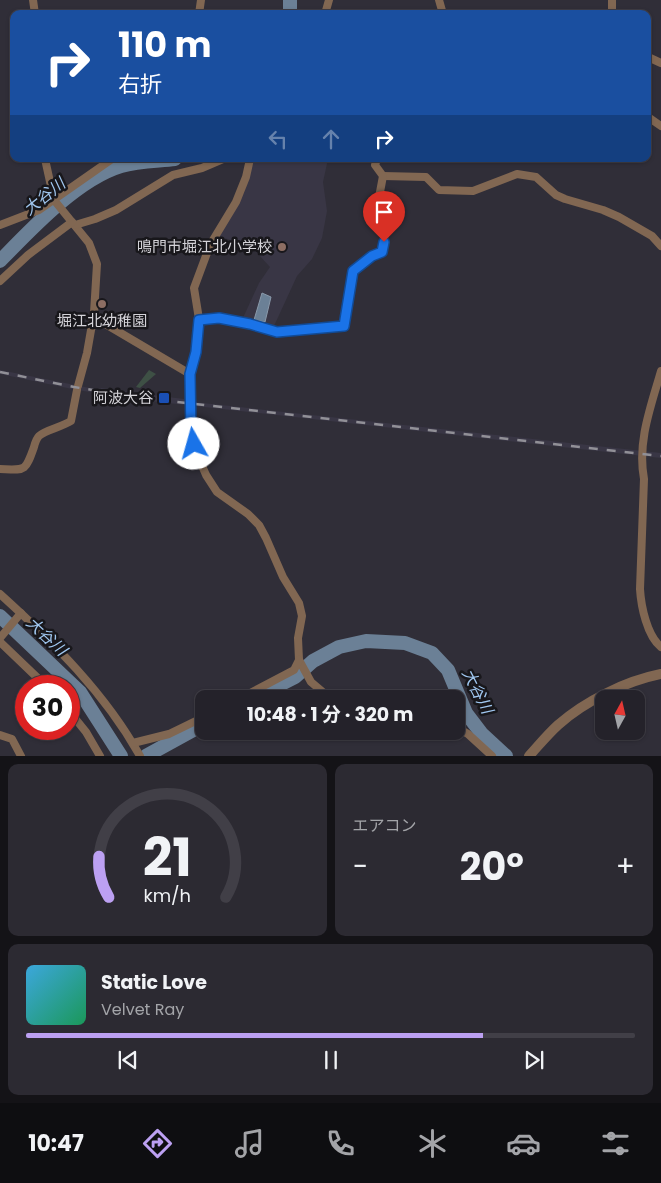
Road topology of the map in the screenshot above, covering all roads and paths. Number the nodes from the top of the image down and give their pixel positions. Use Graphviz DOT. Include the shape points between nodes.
graph roads {
  1 [pos="46,162"];
  2 [pos="108,162"];
  3 [pos="216,162"];
  4 [pos="249,162"];
  5 [pos="376,162"];
  6 [pos="383,176"];
  7 [pos="56,201"];
  8 [pos="72,221"];
  9 [pos="0,226"];
  10 [pos="661,246"];
  11 [pos="0,281"];
  12 [pos="94,313"];
  13 [pos="199,320"];
  14 [pos="661,371"];
  15 [pos="190,374"];
  16 [pos="0,470"];
  17 [pos="0,594"];
  18 [pos="20,615"];
  19 [pos="0,638"];
  20 [pos="0,642"];
  21 [pos="661,647"];
  22 [pos="301,662"];
  23 [pos="661,674"];
  24 [pos="34,675"];
  25 [pos="256,690"];
  26 [pos="320,690"];
  27 [pos="195,721"];
  28 [pos="80,725"];
  29 [pos="465,732"];
  30 [pos="0,735"];
  31 [pos="134,744"];
  32 [pos="531,754"];
  33 [pos="21,756"];
  34 [pos="100,756"];
  35 [pos="140,756"];
  36 [pos="492,756"];
  1 -- 7 [label="street"];
  2 -- 7 [label="street"];
  3 -- 8 [label="street" via="173,175 95,219"];
  4 -- 13 [label="street" via="236,202 210,245 194,288"];
  5 -- 6 [label="street"];
  6 -- 10 [label="street" via="426,177 439,190 473,191 517,174 536,178 565,199 619,217 652,236"];
  6 -- 13 [label="street" via="377,208 385,232 382,252 353,271 344,326 277,332 219,318"];
  7 -- 8 [label="street"];
  7 -- 9 [label="street"];
  8 -- 11 [label="street"];
  8 -- 12 [label="street" via="89,243 97,264"];
  12 -- 15 [label="street" via="102,322"];
  12 -- 16 [label="street" via="71,421 37,438 27,466 22,470"];
  13 -- 15 [label="street"];
  14 -- 21 [label="street" via="644,430 640,589 640,603 655,642"];
  15 -- 22 [label="street" via="191,435 197,454 217,492 259,525 299,603 302,616 298,638"];
  17 -- 18 [label="street"];
  18 -- 19 [label="street"];
  18 -- 31 [label="street" via="89,683"];
  20 -- 24 [label="street"];
  22 -- 25 [label="street" via="294,670"];
  22 -- 26 [label="street" via="311,682"];
  23 -- 32 [label="street" via="635,681 586,706 559,724"];
  27 -- 31 [label="street" via="169,734"];
  28 -- 34 [label="street"];
  29 -- 36 [label="street"];
  30 -- 33 [label="street" via="12,739"];
  31 -- 35 [label="street"];
}
